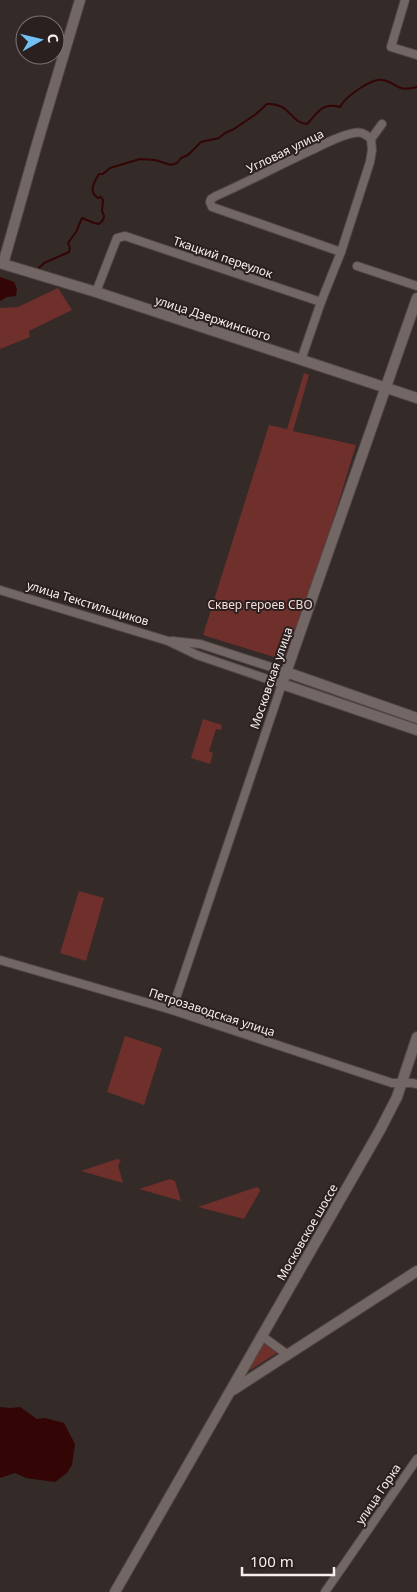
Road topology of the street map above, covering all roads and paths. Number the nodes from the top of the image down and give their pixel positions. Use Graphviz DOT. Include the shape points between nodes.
graph roads {
  1 [pos="80,0"];
  2 [pos="406,0"];
  3 [pos="417,55"];
  4 [pos="382,124"];
  5 [pos="371,139"];
  6 [pos="341,252"];
  7 [pos="2,263"];
  8 [pos="358,266"];
  9 [pos="417,286"];
  10 [pos="96,292"];
  11 [pos="417,298"];
  12 [pos="321,302"];
  13 [pos="301,360"];
  14 [pos="386,387"];
  15 [pos="417,398"];
  16 [pos="0,590"];
  17 [pos="168,641"];
  18 [pos="200,644"];
  19 [pos="196,655"];
  20 [pos="286,672"];
  21 [pos="282,684"];
  22 [pos="417,718"];
  23 [pos="417,730"];
  24 [pos="0,960"];
  25 [pos="172,1010"];
  26 [pos="417,1037"];
  27 [pos="402,1083"];
  28 [pos="417,1084"];
  29 [pos="417,1271"];
  30 [pos="262,1336"];
  31 [pos="288,1355"];
  32 [pos="230,1392"];
  33 [pos="417,1459"];
  34 [pos="115,1592"];
  35 [pos="325,1592"];
  1 -- 7 [label="street"];
  2 -- 3 [label="street" via="391,47"];
  4 -- 5 [label="street"];
  5 -- 6 [label="street" via="370,162"];
  5 -- 6 [label="street, Угловая улица" via="353,132 216,196 210,202 218,210"];
  6 -- 12 [label="street"];
  7 -- 10 [label="street, улица Дзержинского"];
  8 -- 9 [label="street"];
  10 -- 12 [label="street, Ткацкий переулок" via="117,238 125,236"];
  10 -- 13 [label="street, улица Дзержинского"];
  11 -- 14 [label="street, Московская улица"];
  12 -- 13 [label="street"];
  13 -- 14 [label="street, улица Дзержинского"];
  14 -- 15 [label="street, улица Дзержинского"];
  14 -- 20 [label="street, Московская улица"];
  16 -- 17 [label="street, улица Текстильщиков"];
  17 -- 18 [label="street, улица Текстильщиков"];
  17 -- 19 [label="street, улица Текстильщиков"];
  18 -- 19 [label="street"];
  18 -- 20 [label="street, улица Текстильщиков"];
  19 -- 21 [label="street, улица Текстильщиков"];
  20 -- 21 [label="street, Московская улица"];
  20 -- 22 [label="street, улица Текстильщиков"];
  21 -- 23 [label="street, улица Текстильщиков"];
  21 -- 25 [label="street, Московская улица"];
  24 -- 25 [label="street, Петрозаводская улица"];
  25 -- 27 [label="street, Петрозаводская улица" via="392,1083"];
  26 -- 27 [label="street, Московское шоссе"];
  27 -- 28 [label="street, Петрозаводская улица"];
  27 -- 30 [label="street, Московское шоссе" via="380,1130"];
  29 -- 31 [label="street, Московское шоссе"];
  30 -- 31 [label="street"];
  30 -- 32 [label="street, Московское шоссе"];
  31 -- 32 [label="street, Московское шоссе"];
  32 -- 34 [label="street, Московское шоссе"];
  33 -- 35 [label="street, улица Горка"];
}
